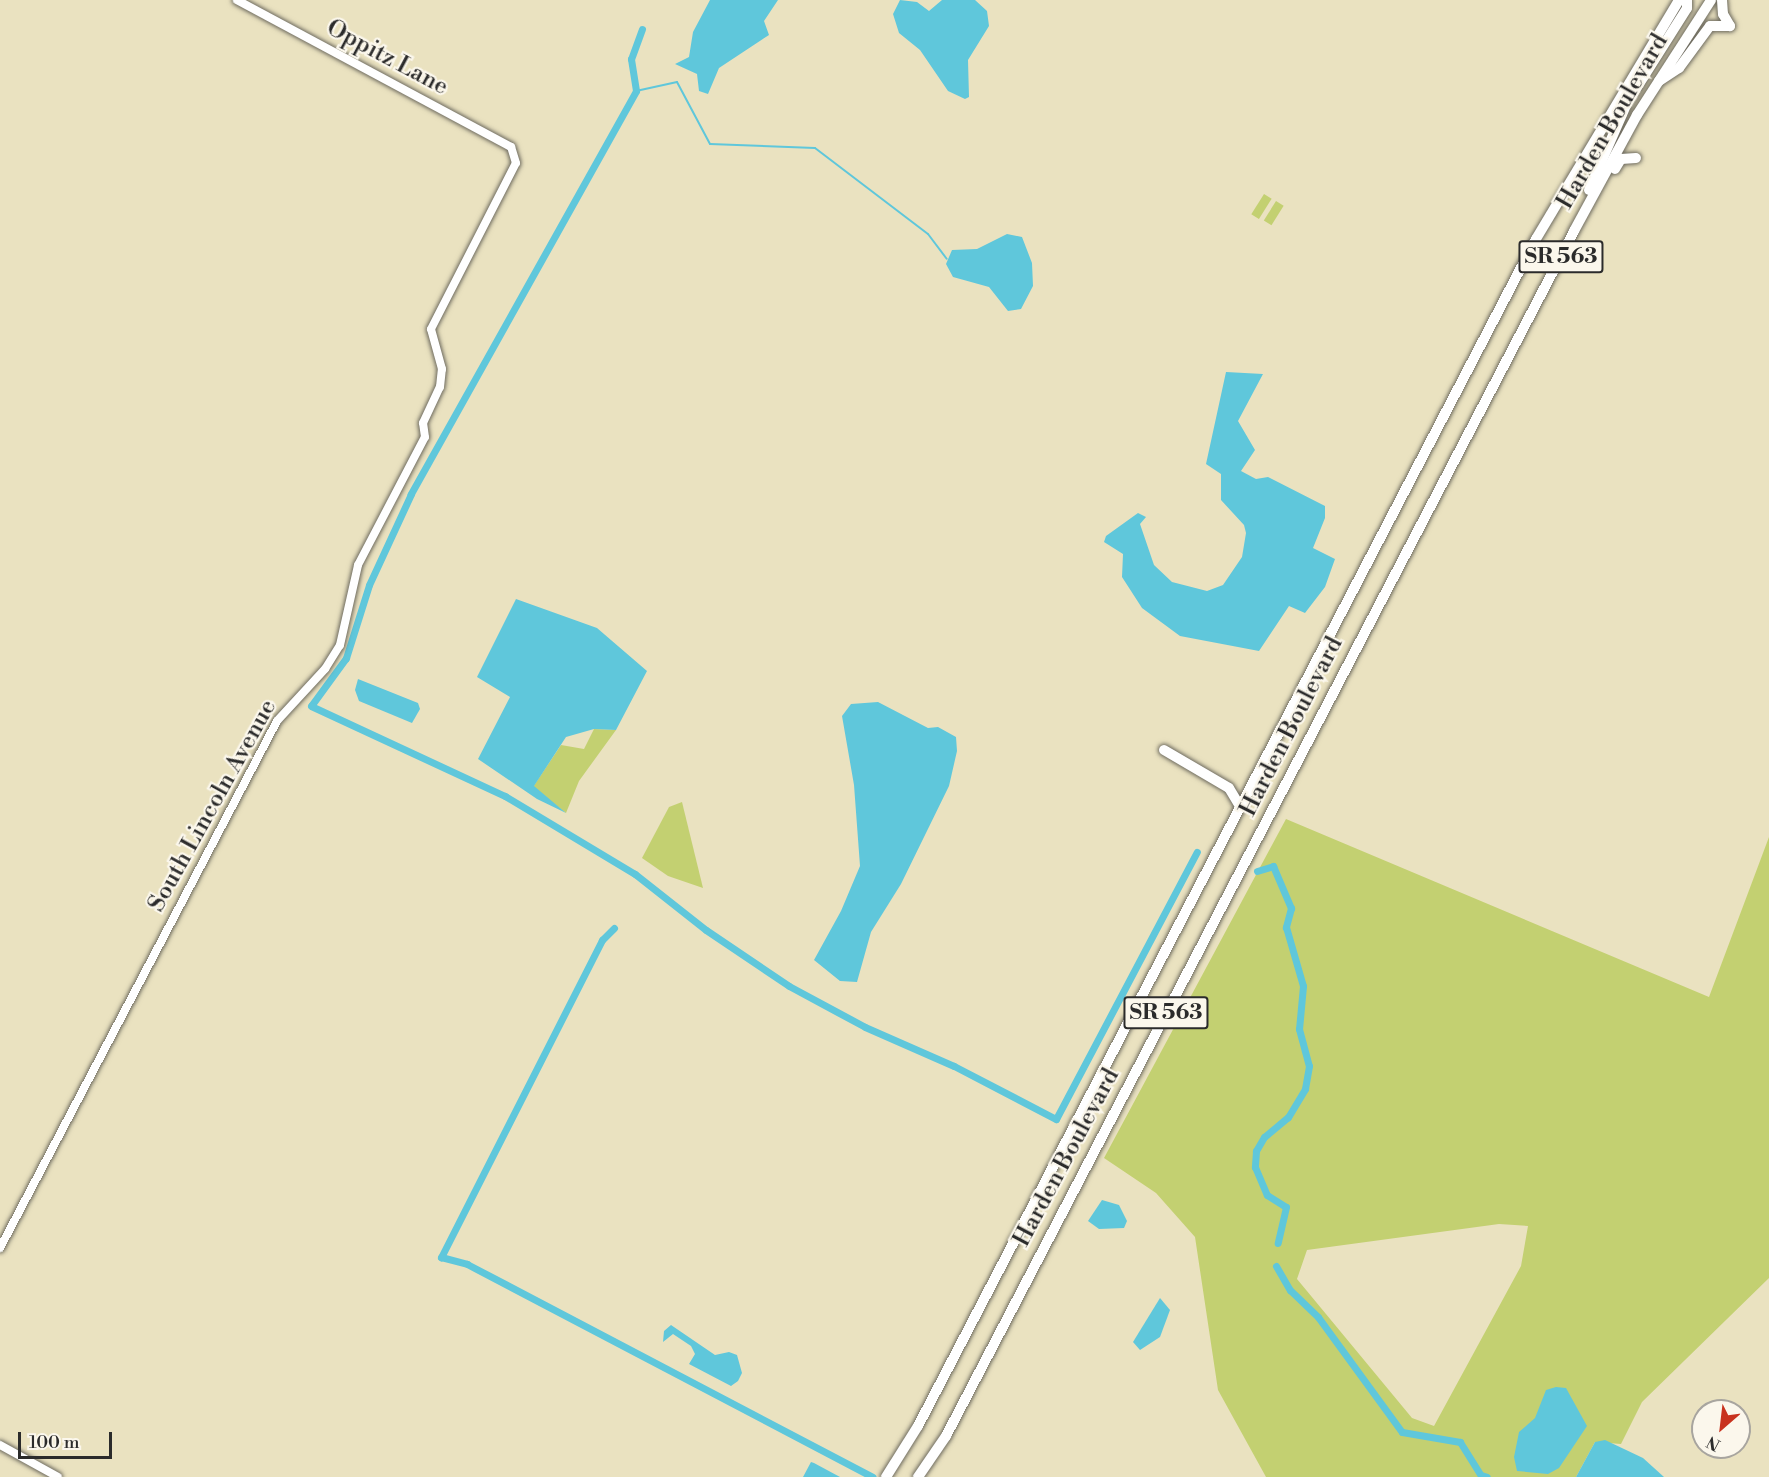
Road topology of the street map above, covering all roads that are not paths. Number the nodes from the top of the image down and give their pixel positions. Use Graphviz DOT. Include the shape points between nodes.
graph roads {
  1 [pos="237,0"];
  2 [pos="1679,0"];
  3 [pos="1687,0"];
  4 [pos="1711,0"];
  5 [pos="1722,0"];
  6 [pos="1659,81"];
  7 [pos="1628,132"];
  8 [pos="1574,231"];
  9 [pos="1550,278"];
  10 [pos="441,384"];
  11 [pos="1164,750"];
  12 [pos="1241,808"];
  13 [pos="0,1248"];
  14 [pos="0,1445"];
  15 [pos="58,1477"];
  16 [pos="886,1477"];
  17 [pos="918,1477"];
  1 -- 10 [label="street, Oppitz Lane" via="511,147 516,154 516,163 431,329 442,369"];
  2 -- 12 [label="main road, Harden Boulevard / SR 563" via="1536,239"];
  3 -- 9 [label="main road" via="1687,8 1627,103 1557,252"];
  4 -- 6 [label="main road, Harden Boulevard / SR 563"];
  5 -- 6 [label="main road" via="1723,14 1731,26 1710,26 1679,68"];
  6 -- 7 [label="main road, Harden Boulevard / SR 563"];
  7 -- 8 [label="main road, Harden Boulevard / SR 563"];
  7 -- 8 [label="main road" via="1636,158 1621,159 1586,220"];
  8 -- 9 [label="main road, Harden Boulevard / SR 563"];
  9 -- 17 [label="main road, Harden Boulevard / SR 563" via="946,1436"];
  10 -- 13 [label="street, South Lincoln Avenue" via="423,423 425,437 358,565 347,625 336,654 277,721"];
  11 -- 12 [label="main road" via="1229,788"];
  12 -- 16 [label="main road, Harden Boulevard / SR 563" via="918,1426"];
  14 -- 15 [label="street"];
}
